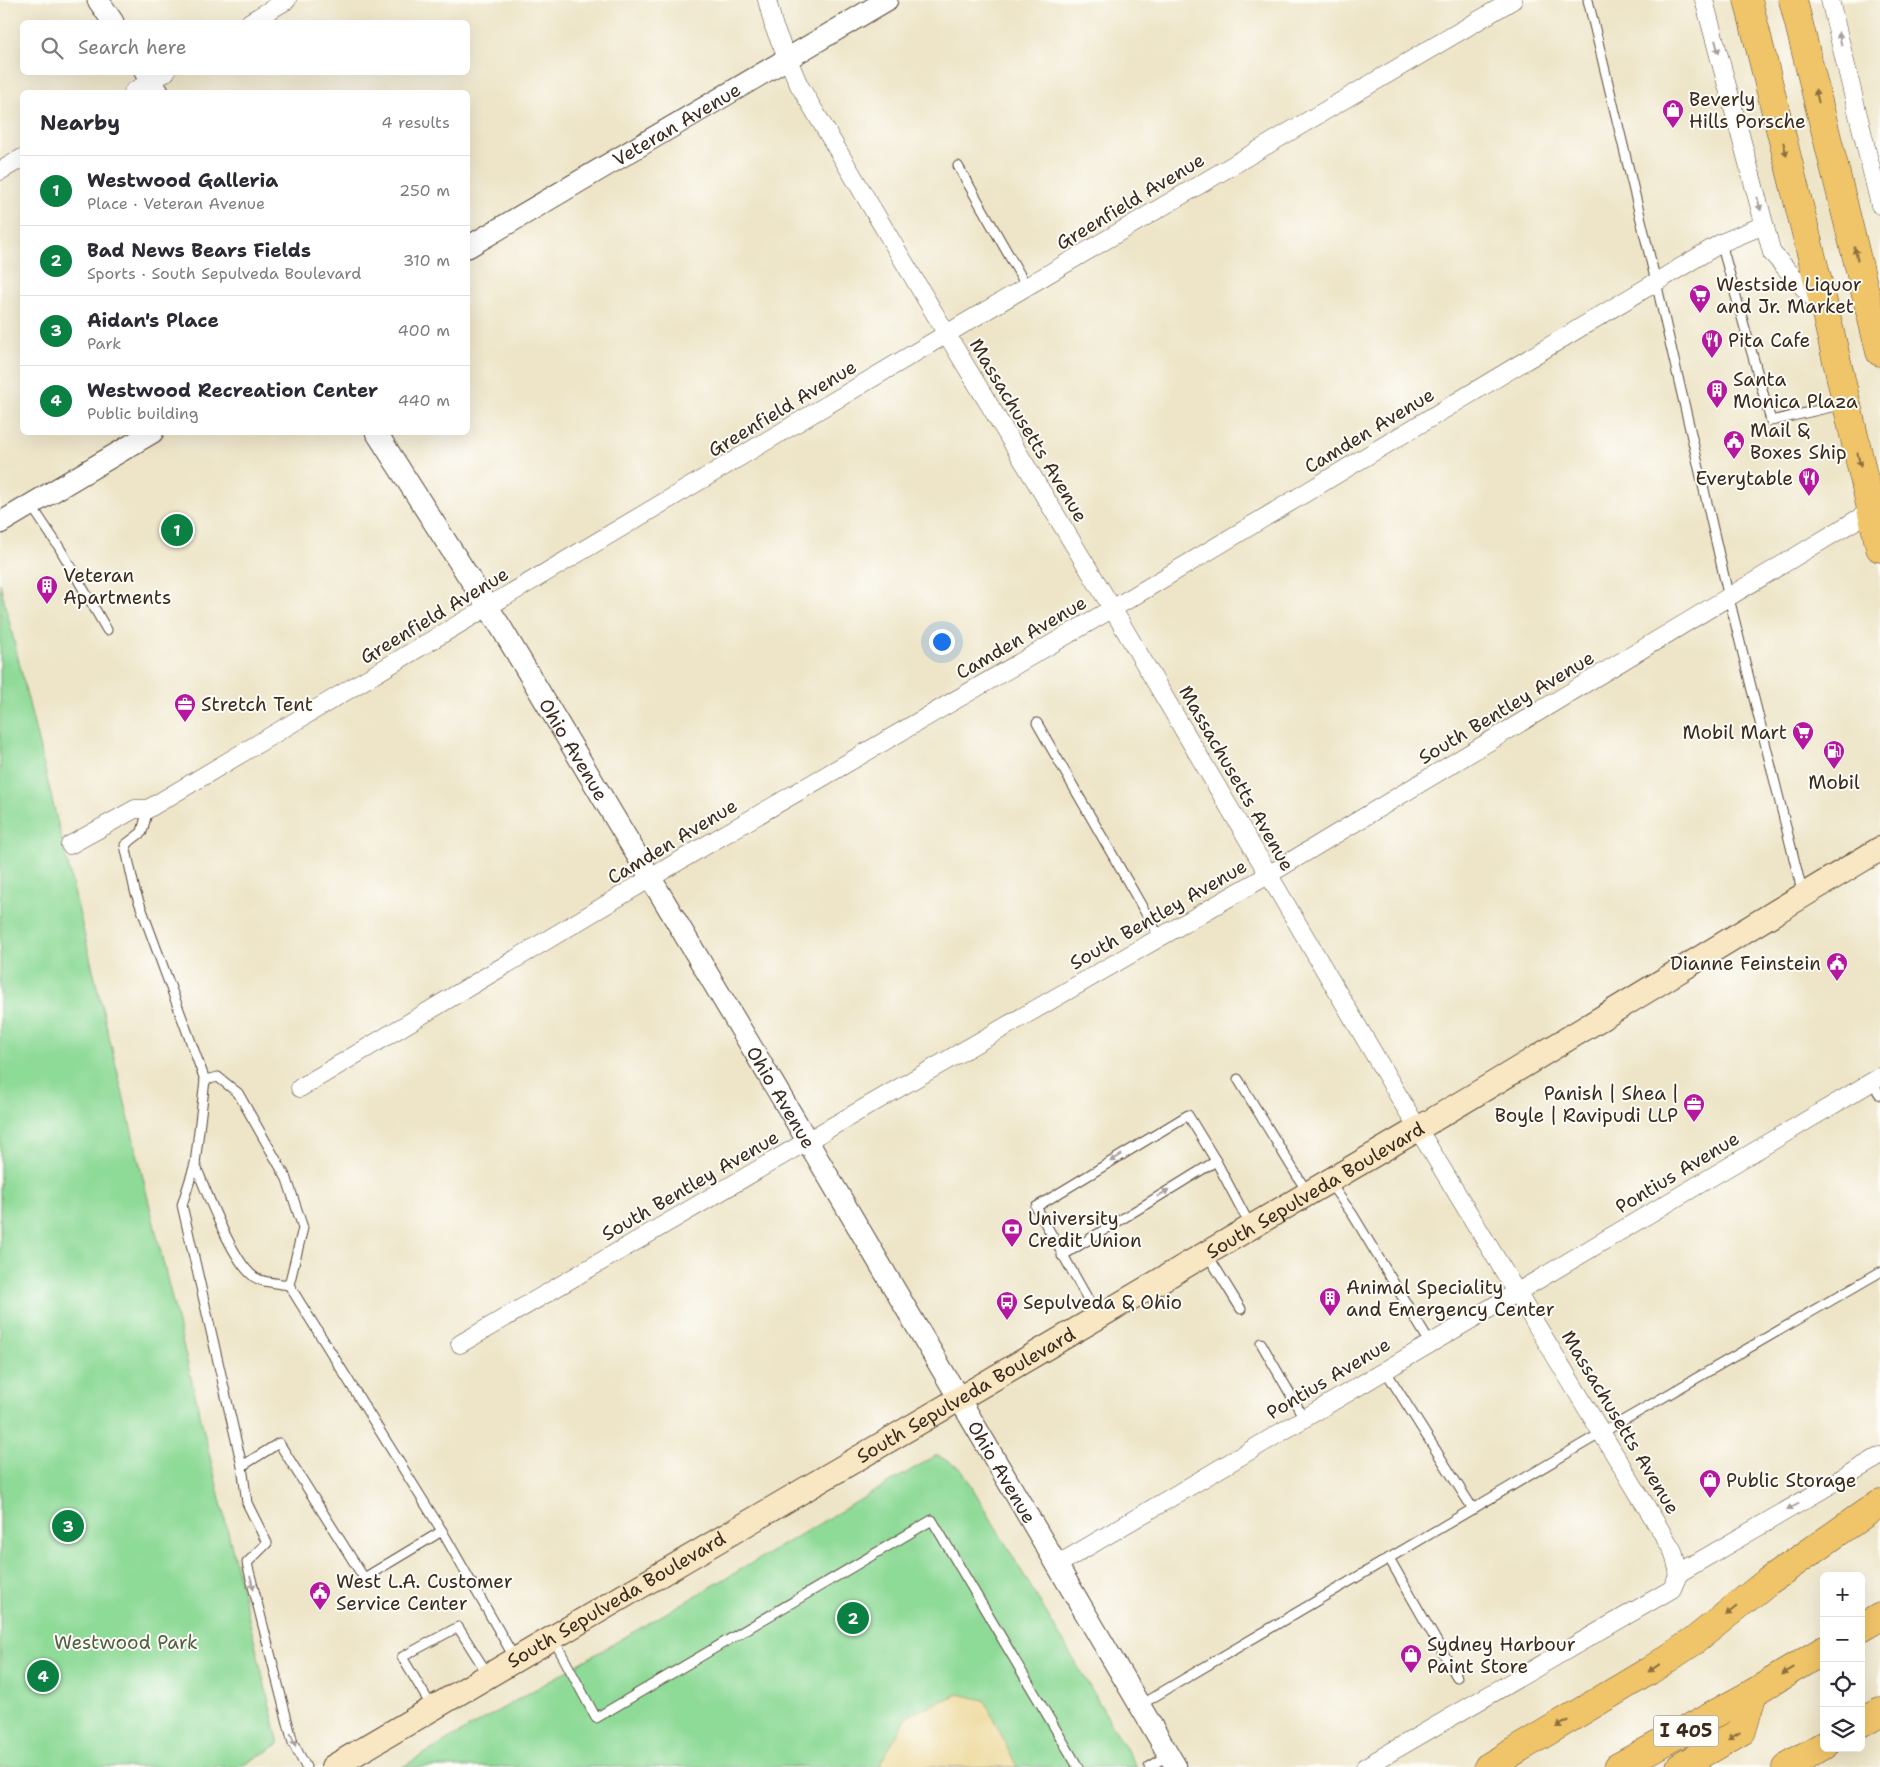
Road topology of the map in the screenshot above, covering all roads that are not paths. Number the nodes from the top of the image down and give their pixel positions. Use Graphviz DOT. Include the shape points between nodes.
graph roads {
  1 [pos="98,0"];
  2 [pos="287,0"];
  3 [pos="766,0"];
  4 [pos="887,0"];
  5 [pos="1513,0"];
  6 [pos="1588,0"];
  7 [pos="1704,0"];
  8 [pos="1748,0"];
  9 [pos="1793,0"];
  10 [pos="1830,0"];
  11 [pos="112,20"];
  12 [pos="253,20"];
  13 [pos="787,59"];
  14 [pos="155,80"];
  15 [pos="137,90"];
  16 [pos="1873,146"];
  17 [pos="20,159"];
  18 [pos="958,166"];
  19 [pos="0,171"];
  20 [pos="1880,205"];
  21 [pos="1764,225"];
  22 [pos="1720,243"];
  23 [pos="470,246"];
  24 [pos="1656,282"];
  25 [pos="1027,287"];
  26 [pos="1824,310"];
  27 [pos="946,334"];
  28 [pos="1880,352"];
  29 [pos="1847,404"];
  30 [pos="148,435"];
  31 [pos="378,435"];
  32 [pos="31,505"];
  33 [pos="1871,511"];
  34 [pos="0,523"];
  35 [pos="1880,548"];
  36 [pos="1729,598"];
  37 [pos="489,607"];
  38 [pos="1112,608"];
  39 [pos="107,630"];
  40 [pos="1037,723"];
  41 [pos="148,809"];
  42 [pos="70,845"];
  43 [pos="1880,849"];
  44 [pos="1268,875"];
  45 [pos="650,879"];
  46 [pos="1803,895"];
  47 [pos="1160,938"];
  48 [pos="1238,1079"];
  49 [pos="205,1080"];
  50 [pos="1877,1084"];
  51 [pos="300,1088"];
  52 [pos="1418,1128"];
  53 [pos="807,1141"];
  54 [pos="1216,1161"];
  55 [pos="195,1164"];
  56 [pos="1328,1181"];
  57 [pos="1308,1193"];
  58 [pos="1252,1227"];
  59 [pos="1206,1253"];
  60 [pos="1062,1256"];
  61 [pos="1880,1272"];
  62 [pos="289,1285"];
  63 [pos="1518,1291"];
  64 [pos="1240,1309"];
  65 [pos="1098,1317"];
  66 [pos="1430,1343"];
  67 [pos="460,1344"];
  68 [pos="1261,1344"];
  69 [pos="1385,1370"];
  70 [pos="959,1399"];
  71 [pos="1304,1418"];
  72 [pos="1603,1432"];
  73 [pos="1880,1456"];
  74 [pos="242,1466"];
  75 [pos="1880,1503"];
  76 [pos="1473,1509"];
  77 [pos="442,1531"];
  78 [pos="1389,1558"];
  79 [pos="1057,1565"];
  80 [pos="1679,1573"];
  81 [pos="1880,1616"];
  82 [pos="1865,1625"];
  83 [pos="553,1638"];
  84 [pos="1820,1652"];
  85 [pos="515,1660"];
  86 [pos="489,1676"];
  87 [pos="1457,1677"];
  88 [pos="1753,1693"];
  89 [pos="1140,1705"];
  90 [pos="432,1708"];
  91 [pos="1880,1712"];
  92 [pos="1865,1721"];
  93 [pos="1820,1747"];
  94 [pos="1172,1761"];
  95 [pos="306,1767"];
  96 [pos="333,1767"];
  97 [pos="1078,1767"];
  98 [pos="1149,1767"];
  99 [pos="1364,1767"];
  100 [pos="1488,1767"];
  101 [pos="1618,1767"];
  102 [pos="1680,1767"];
  103 [pos="1786,1767"];
  1 -- 11 [label="street"];
  2 -- 12 [label="street"];
  3 -- 13 [label="street, Massachusetts Avenue"];
  4 -- 13 [label="street, Veteran Avenue"];
  5 -- 25 [label="street, Greenfield Avenue"];
  6 -- 24 [label="lane"];
  7 -- 21 [label="street, one-way"];
  8 -- 26 [label="main road, one-way"];
  28 -- 9 [label="main road, one-way"];
  16 -- 10 [label="street, one-way"];
  13 -- 23 [label="street, Veteran Avenue"];
  13 -- 27 [label="street, Massachusetts Avenue" via="799,86"];
  14 -- 15 [label="street"];
  16 -- 20 [label="street"];
  17 -- 19 [label="street"];
  18 -- 25 [label="lane"];
  21 -- 22 [label="street, Camden Avenue"];
  21 -- 26 [label="street" via="1772,252"];
  22 -- 24 [label="street, Camden Avenue"];
  22 -- 29 [label="lane" via="1772,421"];
  24 -- 36 [label="lane"];
  24 -- 38 [label="street, Camden Avenue"];
  25 -- 27 [label="street, Greenfield Avenue"];
  26 -- 29 [label="main road"];
  27 -- 37 [label="street, Greenfield Avenue"];
  27 -- 38 [label="street, Massachusetts Avenue"];
  29 -- 33 [label="main road, one-way"];
  30 -- 32 [label="street"];
  31 -- 37 [label="street, Ohio Avenue"];
  32 -- 34 [label="street"];
  32 -- 39 [label="lane"];
  33 -- 35 [label="main road"];
  33 -- 36 [label="street, South Bentley Avenue"];
  36 -- 44 [label="street, South Bentley Avenue"];
  36 -- 46 [label="lane"];
  37 -- 41 [label="street, Greenfield Avenue"];
  37 -- 45 [label="street, Ohio Avenue"];
  38 -- 44 [label="street, Massachusetts Avenue"];
  38 -- 45 [label="street, Camden Avenue"];
  40 -- 47 [label="lane"];
  41 -- 42 [label="street, Greenfield Avenue" via="135,809"];
  41 -- 49 [label="lane" via="142,832 125,845 135,891"];
  43 -- 46 [label="main road, South Sepulveda Boulevard"];
  44 -- 47 [label="street, South Bentley Avenue"];
  44 -- 52 [label="street, Massachusetts Avenue"];
  45 -- 51 [label="street, Camden Avenue"];
  45 -- 53 [label="street, Ohio Avenue"];
  46 -- 52 [label="main road, South Sepulveda Boulevard"];
  47 -- 53 [label="street, South Bentley Avenue"];
  48 -- 57 [label="lane"];
  49 -- 55 [label="lane"];
  49 -- 62 [label="lane" via="218,1078 238,1093 287,1179 302,1228"];
  50 -- 63 [label="street, Pontius Avenue"];
  52 -- 56 [label="main road, South Sepulveda Boulevard"];
  52 -- 63 [label="street, Massachusetts Avenue"];
  53 -- 67 [label="street, South Bentley Avenue"];
  53 -- 70 [label="street, Ohio Avenue"];
  54 -- 58 [label="lane"];
  60 -- 54 [label="lane, one-way"];
  54 -- 60 [label="lane, one-way" via="1188,1115 1036,1207"];
  55 -- 62 [label="lane" via="222,1229 239,1260 256,1279"];
  55 -- 74 [label="lane" via="182,1205"];
  56 -- 57 [label="main road, South Sepulveda Boulevard"];
  56 -- 66 [label="lane" via="1353,1215"];
  57 -- 58 [label="main road, South Sepulveda Boulevard"];
  58 -- 59 [label="main road, South Sepulveda Boulevard"];
  59 -- 64 [label="lane"];
  59 -- 65 [label="main road, South Sepulveda Boulevard"];
  60 -- 65 [label="lane"];
  61 -- 72 [label="lane"];
  62 -- 77 [label="lane"];
  63 -- 66 [label="street, Pontius Avenue"];
  63 -- 72 [label="street, Massachusetts Avenue"];
  65 -- 70 [label="main road, South Sepulveda Boulevard"];
  66 -- 69 [label="street, Pontius Avenue"];
  68 -- 71 [label="lane"];
  69 -- 71 [label="street, Pontius Avenue"];
  69 -- 76 [label="lane"];
  70 -- 79 [label="street, Ohio Avenue"];
  70 -- 83 [label="main road, South Sepulveda Boulevard"];
  71 -- 79 [label="street, Pontius Avenue"];
  72 -- 76 [label="lane"];
  72 -- 80 [label="street, Massachusetts Avenue" via="1673,1551"];
  73 -- 80 [label="street, one-way"];
  74 -- 77 [label="lane" via="279,1443 364,1578"];
  74 -- 95 [label="lane, one-way" via="247,1503 266,1544 247,1563 292,1743"];
  75 -- 100 [label="main road, one-way" via="1767,1582 1694,1641 1650,1671"];
  76 -- 78 [label="lane"];
  77 -- 85 [label="lane"];
  78 -- 87 [label="lane"];
  78 -- 89 [label="lane"];
  79 -- 89 [label="street, Ohio Avenue"];
  80 -- 99 [label="street" via="1672,1589"];
  81 -- 82 [label="main road"];
  83 -- 85 [label="main road, South Sepulveda Boulevard"];
  83 -- 97 [label="lane" via="596,1718 932,1520"];
  84 -- 88 [label="main road, I 405, one-way"];
  85 -- 86 [label="main road, South Sepulveda Boulevard"];
  86 -- 90 [label="main road, South Sepulveda Boulevard"];
  86 -- 90 [label="lane" via="458,1627 402,1657"];
  88 -- 101 [label="main road, I 405"];
  88 -- 102 [label="main road, one-way" via="1742,1731"];
  89 -- 94 [label="street, Ohio Avenue"];
  90 -- 96 [label="main road, South Sepulveda Boulevard"];
  91 -- 92 [label="main road"];
  93 -- 103 [label="main road"];
  94 -- 98 [label="lane"];
}
